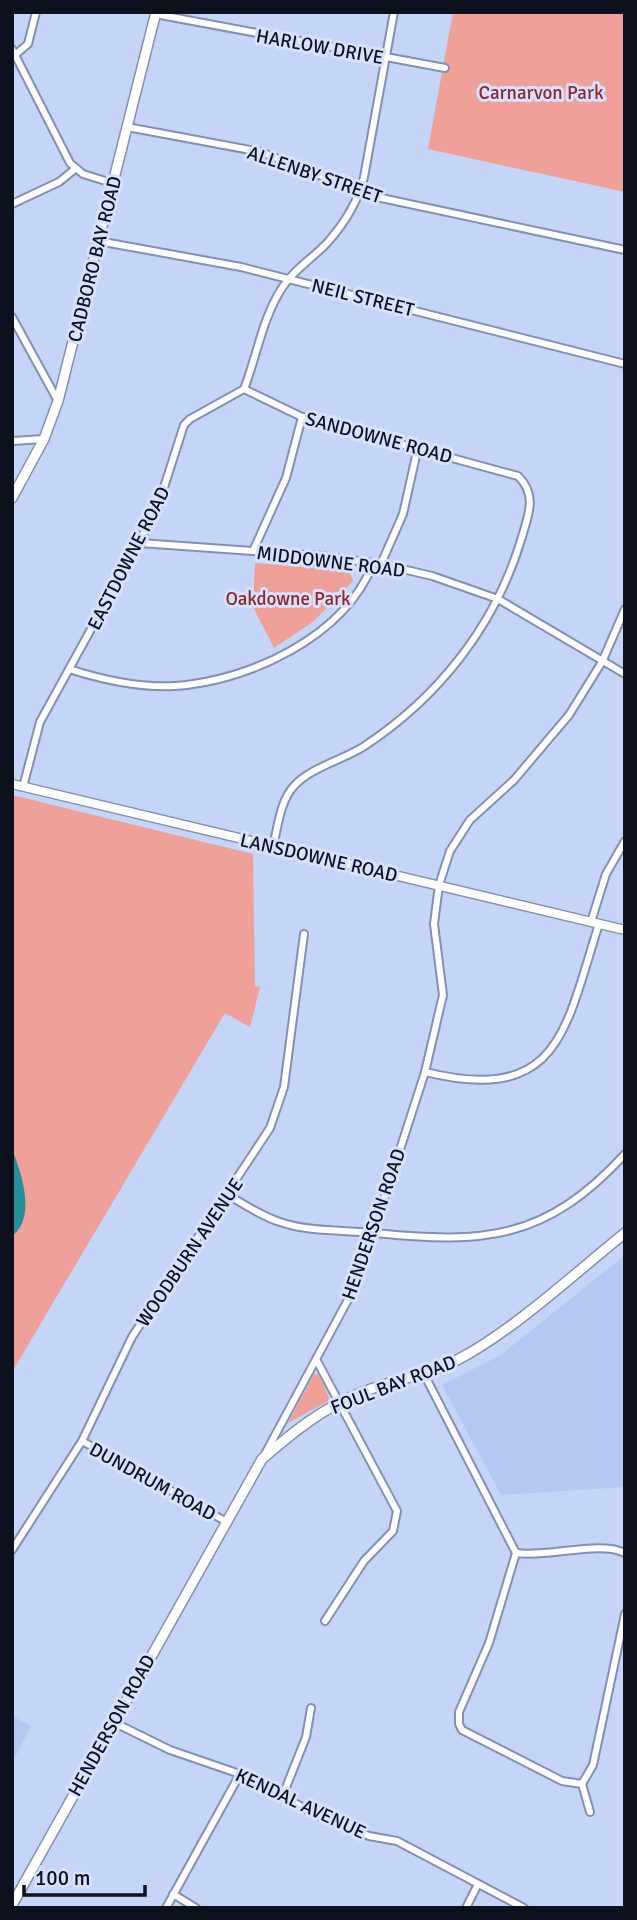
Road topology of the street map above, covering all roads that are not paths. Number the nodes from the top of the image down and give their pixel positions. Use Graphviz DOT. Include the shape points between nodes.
graph roads {
  1 [pos="36,12"];
  2 [pos="394,12"];
  3 [pos="155,13"];
  4 [pos="14,52"];
  5 [pos="386,58"];
  6 [pos="445,68"];
  7 [pos="127,127"];
  8 [pos="75,169"];
  9 [pos="112,183"];
  10 [pos="360,192"];
  11 [pos="12,204"];
  12 [pos="98,242"];
  13 [pos="625,250"];
  14 [pos="288,278"];
  15 [pos="12,317"];
  16 [pos="625,364"];
  17 [pos="244,389"];
  18 [pos="58,401"];
  19 [pos="302,417"];
  20 [pos="44,439"];
  21 [pos="12,441"];
  22 [pos="418,447"];
  23 [pos="12,498"];
  24 [pos="140,543"];
  25 [pos="253,551"];
  26 [pos="373,564"];
  27 [pos="381,564"];
  28 [pos="498,599"];
  29 [pos="625,609"];
  30 [pos="602,662"];
  31 [pos="69,669"];
  32 [pos="625,674"];
  33 [pos="12,785"];
  34 [pos="23,787"];
  35 [pos="625,841"];
  36 [pos="273,846"];
  37 [pos="439,885"];
  38 [pos="595,923"];
  39 [pos="625,930"];
  40 [pos="304,934"];
  41 [pos="425,1072"];
  42 [pos="625,1154"];
  43 [pos="228,1195"];
  44 [pos="373,1233"];
  45 [pos="625,1233"];
  46 [pos="317,1361"];
  47 [pos="424,1374"];
  48 [pos="341,1401"];
  49 [pos="82,1441"];
  50 [pos="262,1459"];
  51 [pos="225,1521"];
  52 [pos="12,1550"];
  53 [pos="516,1553"];
  54 [pos="625,1553"];
  55 [pos="625,1614"];
  56 [pos="325,1621"];
  57 [pos="312,1708"];
  58 [pos="113,1723"];
  59 [pos="240,1774"];
  60 [pos="582,1784"];
  61 [pos="282,1796"];
  62 [pos="590,1812"];
  63 [pos="478,1884"];
  64 [pos="173,1894"];
  65 [pos="12,1905"];
  66 [pos="166,1908"];
  67 [pos="196,1908"];
  68 [pos="466,1908"];
  69 [pos="524,1908"];
  1 -- 4 [label="street" via="28,44"];
  2 -- 5 [label="street"];
  3 -- 5 [label="street, HARLOW DRIVE"];
  3 -- 7 [label="main road, CADBORO BAY ROAD"];
  4 -- 8 [label="street"];
  5 -- 6 [label="street, HARLOW DRIVE"];
  5 -- 10 [label="street"];
  7 -- 9 [label="main road, CADBORO BAY ROAD"];
  7 -- 10 [label="street, ALLENBY STREET" via="261,152"];
  8 -- 9 [label="street"];
  8 -- 11 [label="street" via="59,182"];
  9 -- 12 [label="main road, CADBORO BAY ROAD"];
  10 -- 13 [label="street, ALLENBY STREET"];
  10 -- 14 [label="street" via="326,244"];
  12 -- 14 [label="street, NEIL STREET"];
  12 -- 18 [label="main road, CADBORO BAY ROAD"];
  14 -- 16 [label="street, NEIL STREET"];
  14 -- 17 [label="street" via="266,320"];
  15 -- 18 [label="street"];
  17 -- 19 [label="street, SANDOWNE ROAD"];
  17 -- 24 [label="street, EASTDOWNE ROAD" via="184,425 164,494"];
  18 -- 20 [label="main road, CADBORO BAY ROAD"];
  19 -- 22 [label="street, SANDOWNE ROAD"];
  19 -- 25 [label="street" via="286,478"];
  20 -- 21 [label="street"];
  20 -- 23 [label="main road, CADBORO BAY ROAD"];
  22 -- 27 [label="street" via="403,514"];
  22 -- 28 [label="street, SANDOWNE ROAD" via="518,476 530,491 530,509"];
  24 -- 25 [label="street, MIDDOWNE ROAD"];
  24 -- 31 [label="street, EASTDOWNE ROAD"];
  25 -- 26 [label="street, MIDDOWNE ROAD"];
  26 -- 27 [label="street, MIDDOWNE ROAD"];
  26 -- 31 [label="street" via="359,589 318,630 267,662 229,676 202,683 149,685 116,682"];
  27 -- 28 [label="street, MIDDOWNE ROAD"];
  28 -- 30 [label="street, MIDDOWNE ROAD"];
  28 -- 36 [label="street" via="461,659 429,694 384,732 293,787 286,796"];
  29 -- 30 [label="street, HENDERSON ROAD"];
  30 -- 32 [label="street, MIDDOWNE ROAD"];
  30 -- 37 [label="street, HENDERSON ROAD" via="553,737 463,830 450,851"];
  31 -- 34 [label="street, EASTDOWNE ROAD" via="40,722"];
  33 -- 34 [label="street, LANSDOWNE ROAD"];
  34 -- 36 [label="street, LANSDOWNE ROAD"];
  35 -- 38 [label="street" via="606,874"];
  36 -- 37 [label="street, LANSDOWNE ROAD"];
  37 -- 38 [label="street, LANSDOWNE ROAD"];
  37 -- 41 [label="street, HENDERSON ROAD" via="434,924 443,995"];
  38 -- 39 [label="street, LANSDOWNE ROAD"];
  38 -- 41 [label="street" via="570,1018 540,1062 495,1081 471,1082"];
  40 -- 43 [label="street, WOODBURN AVENUE" via="278,1110"];
  41 -- 44 [label="street, HENDERSON ROAD"];
  42 -- 44 [label="street" via="556,1211 511,1230 454,1240"];
  43 -- 44 [label="street" via="282,1223"];
  43 -- 49 [label="street, WOODBURN AVENUE" via="132,1337"];
  44 -- 46 [label="street, HENDERSON ROAD" via="350,1296"];
  45 -- 47 [label="main road, FOUL BAY ROAD" via="486,1343"];
  46 -- 48 [label="street"];
  46 -- 50 [label="street, HENDERSON ROAD"];
  47 -- 48 [label="main road, FOUL BAY ROAD"];
  47 -- 53 [label="street"];
  48 -- 50 [label="main road, FOUL BAY ROAD" via="298,1428"];
  48 -- 56 [label="street" via="394,1502 396,1521"];
  49 -- 51 [label="street, DUNDRUM ROAD"];
  49 -- 52 [label="street, WOODBURN AVENUE"];
  50 -- 51 [label="main road, HENDERSON ROAD"];
  51 -- 58 [label="main road, HENDERSON ROAD"];
  53 -- 54 [label="street" via="610,1549"];
  53 -- 60 [label="street" via="489,1643 458,1712 458,1724 470,1736 562,1781"];
  55 -- 60 [label="street" via="593,1765"];
  57 -- 61 [label="street" via="306,1737"];
  58 -- 59 [label="street, KENDAL AVENUE" via="170,1750"];
  58 -- 65 [label="main road, HENDERSON ROAD"];
  59 -- 61 [label="street, KENDAL AVENUE"];
  59 -- 64 [label="street"];
  60 -- 62 [label="street"];
  61 -- 63 [label="street, KENDAL AVENUE" via="369,1836 397,1841"];
  63 -- 68 [label="street"];
  63 -- 69 [label="street, KENDAL AVENUE"];
  64 -- 66 [label="street"];
  64 -- 67 [label="street"];
}
